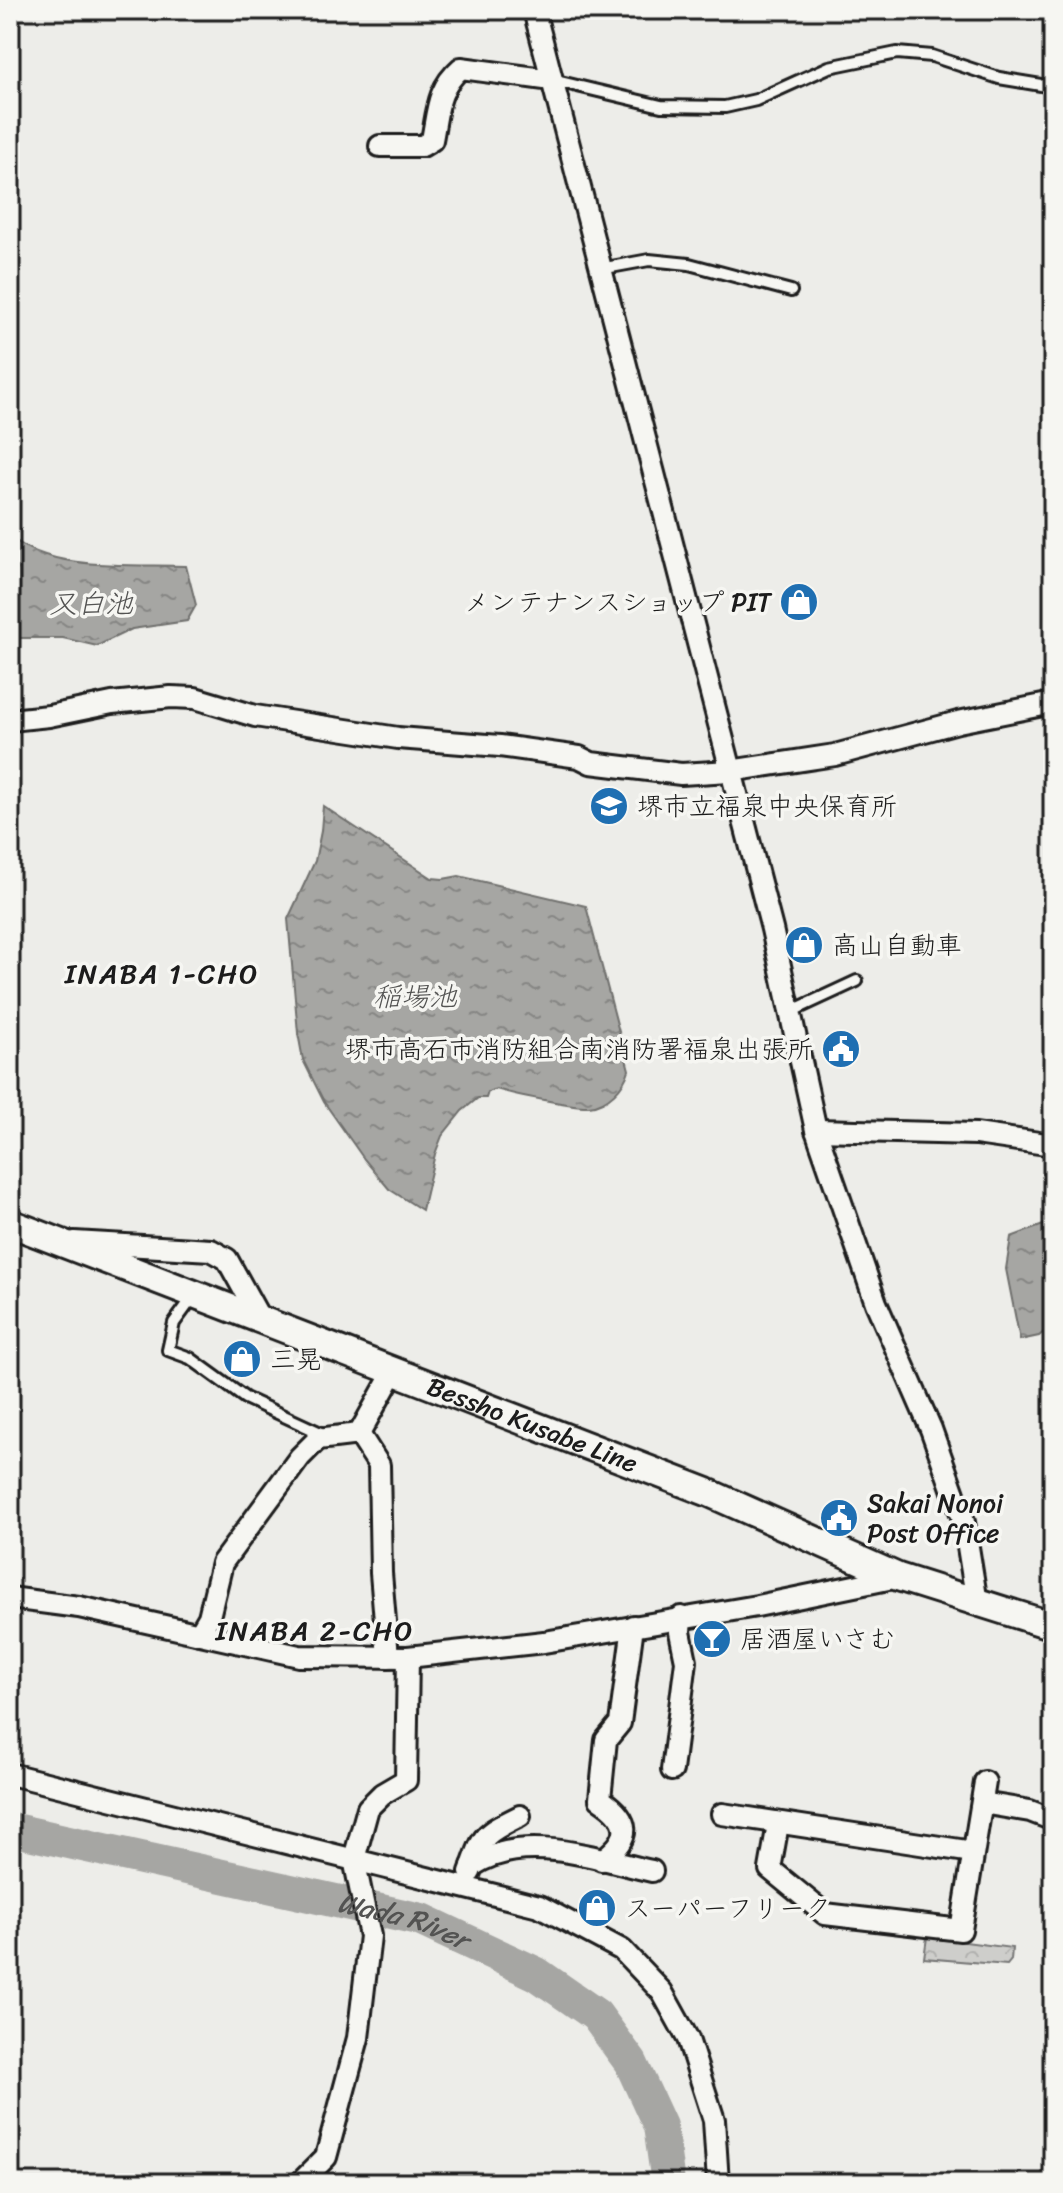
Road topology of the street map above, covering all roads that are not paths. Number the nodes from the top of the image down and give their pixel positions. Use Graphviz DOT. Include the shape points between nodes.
graph roads {
  1 [pos="534,10"];
  2 [pos="552,80"];
  3 [pos="1053,87"];
  4 [pos="380,146"];
  5 [pos="600,269"];
  6 [pos="791,291"];
  7 [pos="1053,703"];
  8 [pos="10,720"];
  9 [pos="730,771"];
  10 [pos="857,981"];
  11 [pos="790,1012"];
  12 [pos="816,1130"];
  13 [pos="1053,1145"];
  14 [pos="10,1223"];
  15 [pos="58,1241"];
  16 [pos="195,1294"];
  17 [pos="260,1319"];
  18 [pos="394,1371"];
  19 [pos="359,1434"];
  20 [pos="330,1437"];
  21 [pos="898,1577"];
  22 [pos="10,1598"];
  23 [pos="977,1603"];
  24 [pos="681,1617"];
  25 [pos="633,1626"];
  26 [pos="1053,1626"];
  27 [pos="199,1634"];
  28 [pos="398,1657"];
  29 [pos="672,1770"];
  30 [pos="10,1774"];
  31 [pos="985,1782"];
  32 [pos="982,1803"];
  33 [pos="722,1814"];
  34 [pos="520,1816"];
  35 [pos="1053,1820"];
  36 [pos="778,1824"];
  37 [pos="973,1852"];
  38 [pos="354,1859"];
  39 [pos="602,1860"];
  40 [pos="472,1866"];
  41 [pos="652,1871"];
  42 [pos="465,1887"];
  43 [pos="300,2183"];
  44 [pos="718,2183"];
  1 -- 2 [label="street"];
  2 -- 3 [label="lane" via="661,106 725,107 756,100 829,67 897,53 932,56 999,78"];
  2 -- 4 [label="street" via="461,68 441,92 432,140 422,146"];
  2 -- 5 [label="street"];
  5 -- 6 [label="lane" via="649,260 689,264"];
  5 -- 9 [label="street"];
  7 -- 9 [label="street" via="835,755"];
  8 -- 9 [label="street" via="112,703 195,698 255,716 398,738 500,746 681,774"];
  9 -- 11 [label="street"];
  10 -- 11 [label="lane"];
  11 -- 12 [label="street"];
  12 -- 13 [label="street" via="976,1134"];
  12 -- 23 [label="street" via="876,1303 931,1429 964,1522"];
  14 -- 15 [label="main road, Bessho Kusabe Line"];
  15 -- 16 [label="main road, Bessho Kusabe Line"];
  15 -- 17 [label="street" via="211,1250 227,1259"];
  16 -- 17 [label="main road, Bessho Kusabe Line"];
  16 -- 20 [label="lane" via="174,1323 168,1350 190,1358 245,1398"];
  17 -- 18 [label="main road, Bessho Kusabe Line"];
  18 -- 19 [label="street"];
  18 -- 21 [label="main road, Bessho Kusabe Line" via="707,1492"];
  19 -- 20 [label="street"];
  19 -- 28 [label="street" via="379,1465 381,1573"];
  20 -- 27 [label="street" via="318,1439 300,1457 222,1563 209,1617"];
  21 -- 23 [label="main road, Bessho Kusabe Line"];
  21 -- 24 [label="street"];
  22 -- 27 [label="street" via="79,1607"];
  23 -- 26 [label="main road, Bessho Kusabe Line"];
  24 -- 25 [label="street"];
  24 -- 29 [label="street" via="686,1661"];
  25 -- 28 [label="street" via="544,1642"];
  25 -- 39 [label="street" via="620,1723 606,1740 600,1799 617,1811 623,1836 620,1846"];
  27 -- 28 [label="street" via="299,1656"];
  28 -- 38 [label="street" via="406,1780 368,1808"];
  30 -- 38 [label="street"];
  31 -- 32 [label="street"];
  32 -- 35 [label="street"];
  32 -- 37 [label="street"];
  33 -- 36 [label="street"];
  34 -- 40 [label="street" via="491,1830 478,1846"];
  36 -- 37 [label="street"];
  36 -- 37 [label="street" via="770,1869 825,1914 961,1930"];
  38 -- 42 [label="street"];
  38 -- 43 [label="street" via="370,1936 358,2038 326,2157"];
  39 -- 40 [label="street" via="556,1850 518,1851"];
  39 -- 41 [label="street"];
  40 -- 42 [label="street"];
  42 -- 44 [label="street" via="539,1906 622,1950 662,1992 688,2039 714,2120"];
}
